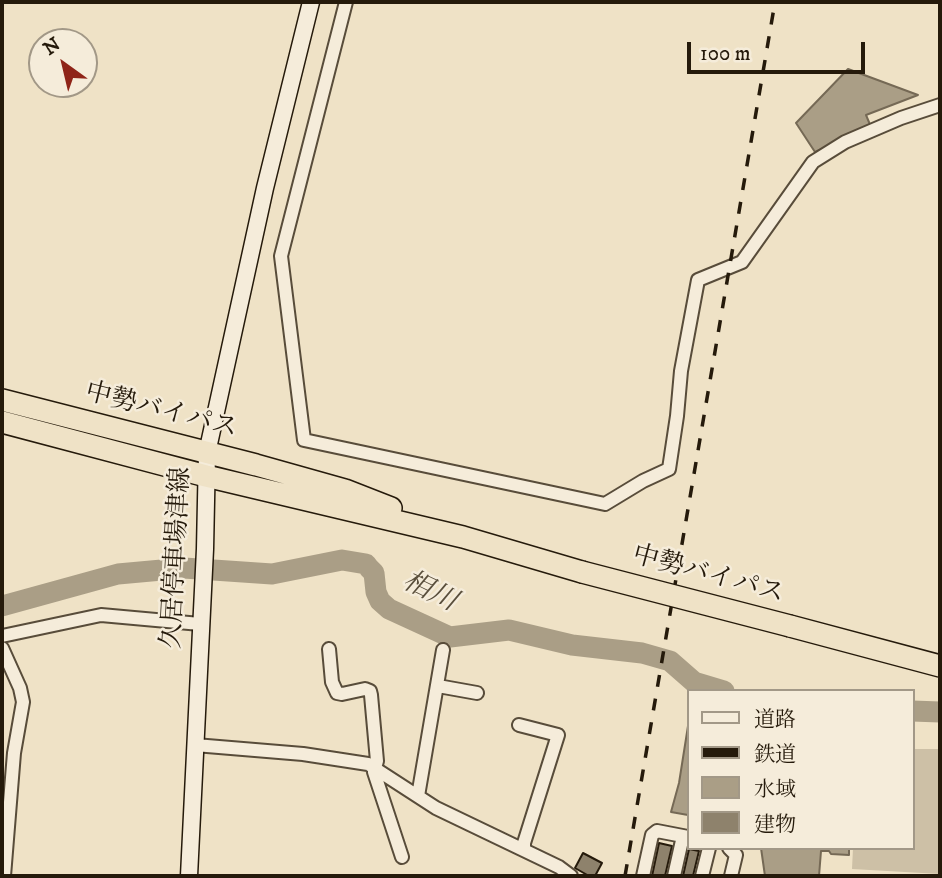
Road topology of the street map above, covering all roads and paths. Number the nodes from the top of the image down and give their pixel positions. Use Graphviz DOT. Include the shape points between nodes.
graph roads {
  1 [pos="311,2"];
  2 [pos="346,2"];
  3 [pos="940,105"];
  4 [pos="2,400"];
  5 [pos="2,422"];
  6 [pos="207,453"];
  7 [pos="206,476"];
  8 [pos="463,537"];
  9 [pos="200,624"];
  10 [pos="2,636"];
  11 [pos="2,648"];
  12 [pos="328,649"];
  13 [pos="443,650"];
  14 [pos="940,666"];
  15 [pos="438,686"];
  16 [pos="477,693"];
  17 [pos="519,724"];
  18 [pos="195,745"];
  19 [pos="374,767"];
  20 [pos="418,796"];
  21 [pos="686,836"];
  22 [pos="524,850"];
  23 [pos="708,850"];
  24 [pos="731,850"];
  25 [pos="402,857"];
  26 [pos="4,876"];
  27 [pos="189,876"];
  28 [pos="571,876"];
  29 [pos="643,876"];
  30 [pos="674,876"];
  31 [pos="702,876"];
  32 [pos="731,876"];
  1 -- 6 [label="main road, 久居停車場津線"];
  2 -- 3 [label="street" via="281,256 304,440 605,504 669,469 698,280 742,262 813,162 845,142"];
  4 -- 6 [label="highway, 中勢バイパス"];
  5 -- 7 [label="highway, 中勢バイパス"];
  6 -- 7 [label="main road, 久居停車場津線"];
  6 -- 8 [label="highway, 中勢バイパス" via="345,490"];
  7 -- 8 [label="highway, 中勢バイパス"];
  7 -- 9 [label="main road, 久居停車場津線"];
  8 -- 14 [label="highway, 中勢バイパス, bridge"];
  9 -- 10 [label="street" via="101,615"];
  9 -- 18 [label="main road, 久居停車場津線"];
  11 -- 26 [label="street" via="23,702"];
  12 -- 19 [label="street" via="337,693 370,691"];
  13 -- 15 [label="street"];
  15 -- 16 [label="street"];
  15 -- 20 [label="street"];
  17 -- 22 [label="street" via="558,735"];
  18 -- 19 [label="street" via="303,754"];
  18 -- 27 [label="main road, 久居停車場津線"];
  19 -- 20 [label="street"];
  19 -- 25 [label="street"];
  20 -- 22 [label="street"];
  21 -- 29 [label="street" via="657,831 652,835"];
  21 -- 30 [label="street"];
  22 -- 28 [label="street"];
  23 -- 31 [label="street"];
  24 -- 32 [label="street" via="736,855"];
}
